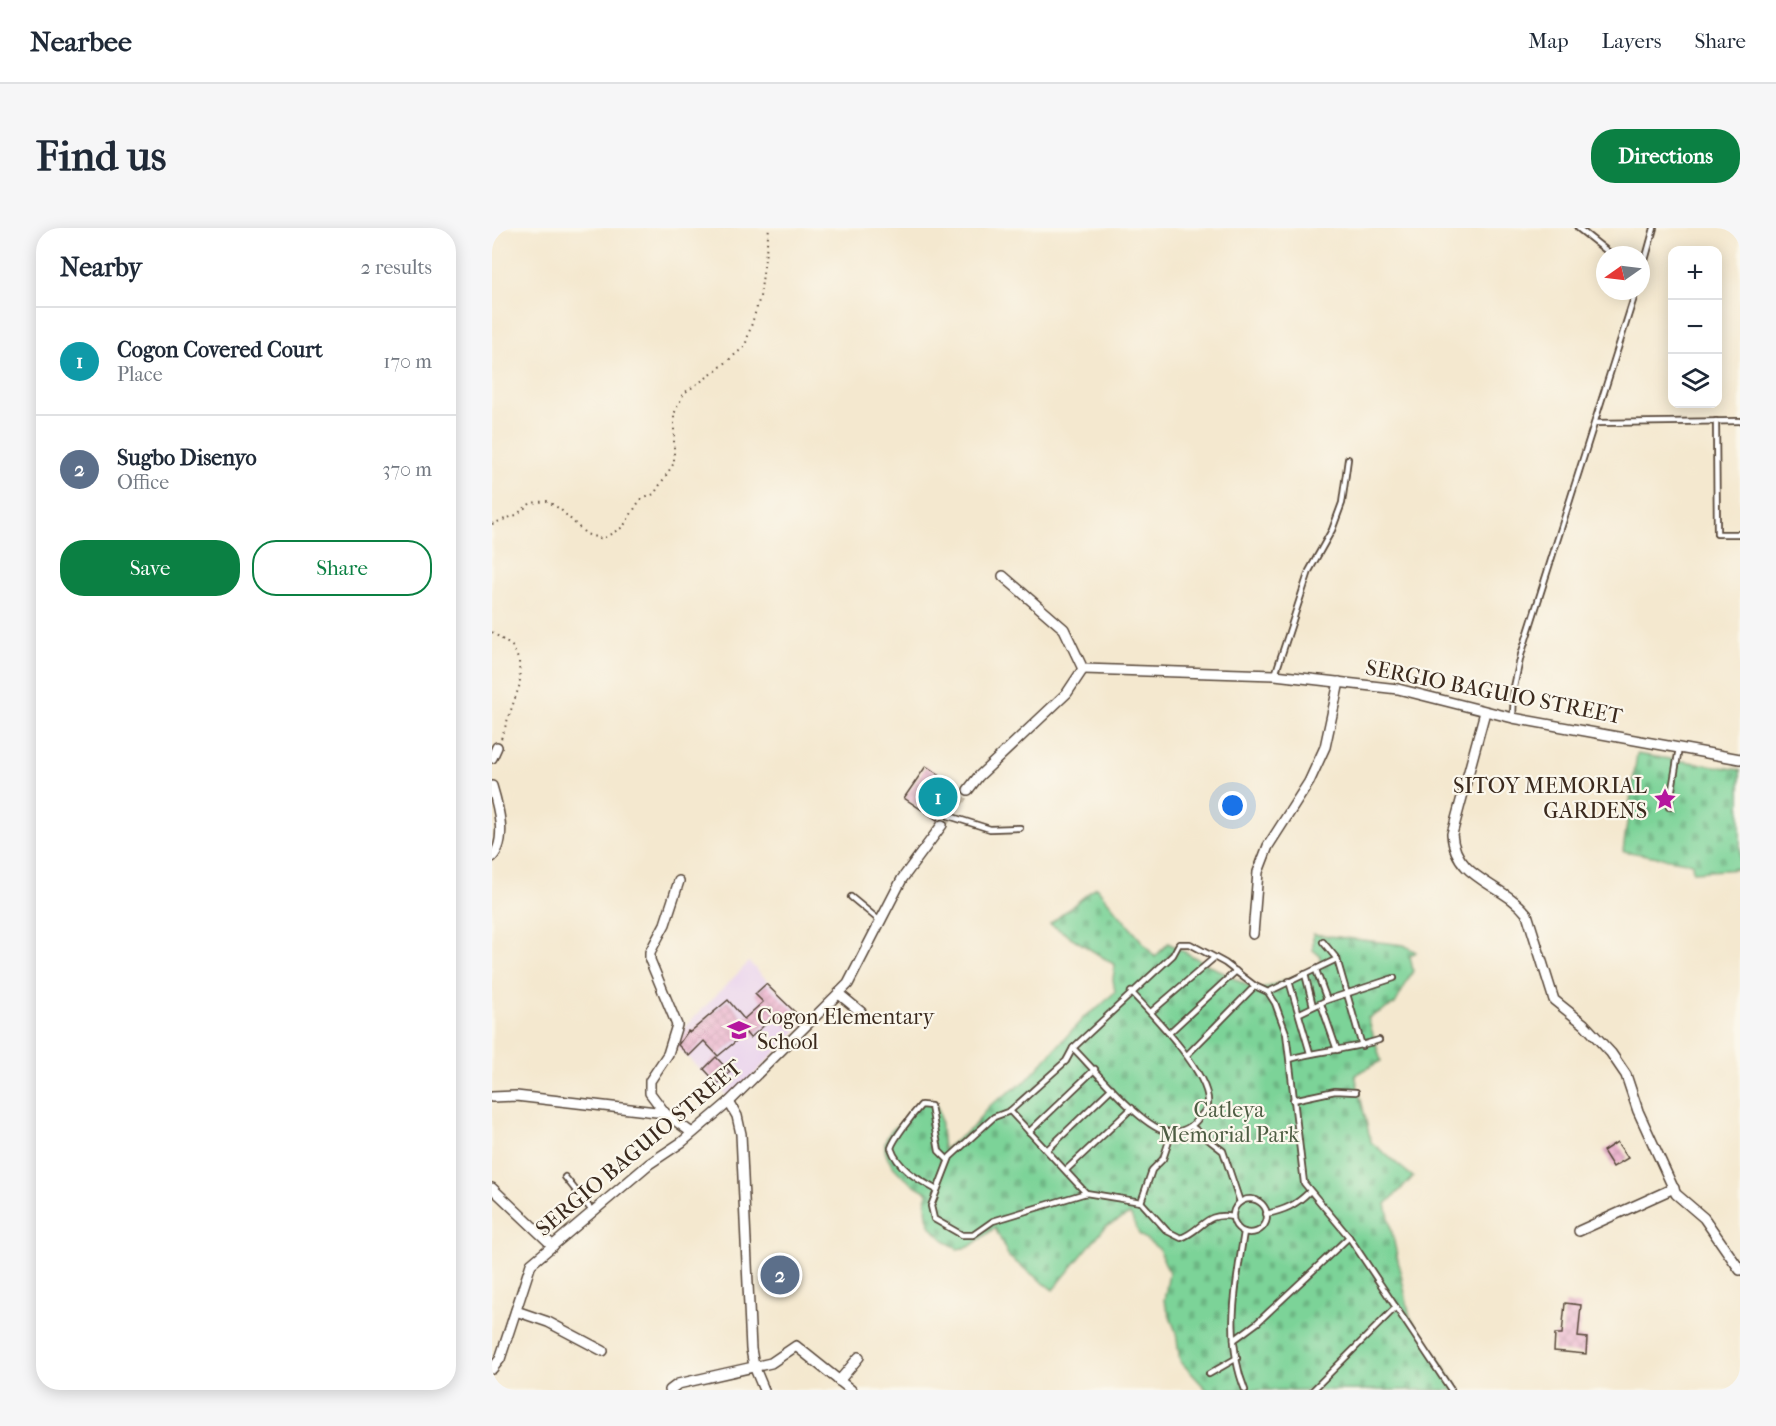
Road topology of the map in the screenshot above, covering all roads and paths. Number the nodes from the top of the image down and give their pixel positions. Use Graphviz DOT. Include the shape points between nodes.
graph roads {
  1 [pos="769,228"];
  2 [pos="1578,228"];
  3 [pos="1654,228"];
  4 [pos="1601,246"];
  5 [pos="1649,246"];
  6 [pos="1633,300"];
  7 [pos="1716,421"];
  8 [pos="1740,421"];
  9 [pos="1595,423"];
  10 [pos="1348,459"];
  11 [pos="492,524"];
  12 [pos="1740,534"];
  13 [pos="1004,576"];
  14 [pos="492,632"];
  15 [pos="1083,669"];
  16 [pos="1275,675"];
  17 [pos="1339,682"];
  18 [pos="1485,712"];
  19 [pos="1513,718"];
  20 [pos="497,747"];
  21 [pos="1679,748"];
  22 [pos="492,758"];
  23 [pos="1740,759"];
  24 [pos="492,786"];
  25 [pos="968,790"];
  26 [pos="1669,807"];
  27 [pos="949,816"];
  28 [pos="942,825"];
  29 [pos="1020,828"];
  30 [pos="492,857"];
  31 [pos="679,881"];
  32 [pos="851,897"];
  33 [pos="880,921"];
  34 [pos="1253,934"];
  35 [pos="1323,942"];
  36 [pos="1214,958"];
  37 [pos="1337,959"];
  38 [pos="1316,970"];
  39 [pos="1236,971"];
  40 [pos="1305,974"];
  41 [pos="1394,978"];
  42 [pos="1289,981"];
  43 [pos="1255,986"];
  44 [pos="1131,992"];
  45 [pos="1269,992"];
  46 [pos="839,994"];
  47 [pos="1347,994"];
  48 [pos="1327,1000"];
  49 [pos="1321,1004"];
  50 [pos="1313,1006"];
  51 [pos="861,1012"];
  52 [pos="1150,1012"];
  53 [pos="1300,1013"];
  54 [pos="1169,1033"];
  55 [pos="1379,1040"];
  56 [pos="1362,1046"];
  57 [pos="1073,1048"];
  58 [pos="1337,1050"];
  59 [pos="1310,1053"];
  60 [pos="1187,1055"];
  61 [pos="1290,1059"];
  62 [pos="1095,1069"];
  63 [pos="1112,1088"];
  64 [pos="1356,1092"];
  65 [pos="492,1097"];
  66 [pos="1293,1100"];
  67 [pos="729,1102"];
  68 [pos="1132,1108"];
  69 [pos="1010,1112"];
  70 [pos="665,1113"];
  71 [pos="1191,1126"];
  72 [pos="1029,1132"];
  73 [pos="1172,1132"];
  74 [pos="692,1133"];
  75 [pos="1047,1150"];
  76 [pos="948,1160"];
  77 [pos="1066,1170"];
  78 [pos="565,1177"];
  79 [pos="492,1188"];
  80 [pos="1674,1188"];
  81 [pos="937,1190"];
  82 [pos="1309,1192"];
  83 [pos="1086,1193"];
  84 [pos="1142,1202"];
  85 [pos="1240,1202"];
  86 [pos="593,1212"];
  87 [pos="1266,1214"];
  88 [pos="1233,1217"];
  89 [pos="1579,1231"];
  90 [pos="1244,1232"];
  91 [pos="1349,1238"];
  92 [pos="554,1246"];
  93 [pos="1740,1270"];
  94 [pos="1396,1307"];
  95 [pos="516,1311"];
  96 [pos="1234,1340"];
  97 [pos="603,1351"];
  98 [pos="859,1357"];
  99 [pos="1237,1358"];
  100 [pos="754,1366"];
  101 [pos="492,1369"];
  102 [pos="1209,1374"];
  103 [pos="839,1381"];
  104 [pos="670,1390"];
  105 [pos="764,1390"];
  106 [pos="851,1390"];
  107 [pos="1245,1390"];
  108 [pos="1313,1390"];
  109 [pos="1451,1390"];
  1 -- 11 [label="path" via="760,297 745,346 684,393 674,414 674,463 654,494 640,500 623,527 602,539 586,534 548,501 531,503 516,515"];
  2 -- 4 [label="lane"];
  3 -- 5 [label="lane"];
  6 -- 9 [label="lane"];
  7 -- 8 [label="lane"];
  7 -- 9 [label="lane"];
  7 -- 12 [label="lane" via="1717,534"];
  9 -- 19 [label="lane" via="1519,663"];
  10 -- 16 [label="lane" via="1342,503 1332,531 1309,572"];
  13 -- 15 [label="street" via="1064,629"];
  14 -- 20 [label="path" via="513,647 520,676 508,724"];
  15 -- 16 [label="street, SERGIO BAGUIO STREET"];
  15 -- 25 [label="street" via="1067,693"];
  16 -- 17 [label="street, SERGIO BAGUIO STREET"];
  17 -- 18 [label="street, SERGIO BAGUIO STREET" via="1398,688"];
  17 -- 34 [label="street" via="1325,747 1309,782 1268,846 1258,873"];
  18 -- 19 [label="street, SERGIO BAGUIO STREET"];
  18 -- 80 [label="street" via="1452,834 1453,849 1471,872 1519,903 1527,914 1554,1000 1584,1024 1626,1076 1638,1112"];
  19 -- 21 [label="street, SERGIO BAGUIO STREET"];
  20 -- 22 [label="street"];
  21 -- 23 [label="street, SERGIO BAGUIO STREET"];
  21 -- 26 [label="lane"];
  24 -- 30 [label="street" via="500,833 499,848"];
  27 -- 29 [label="lane" via="990,829"];
  28 -- 33 [label="street, SERGIO BAGUIO STREET" via="902,879"];
  31 -- 70 [label="street" via="665,924 650,952 677,1025 668,1054 650,1081 650,1093"];
  32 -- 33 [label="lane"];
  33 -- 46 [label="street, SERGIO BAGUIO STREET"];
  35 -- 37 [label="lane"];
  36 -- 39 [label="lane"];
  36 -- 44 [label="lane" via="1190,944 1179,944 1173,955"];
  36 -- 52 [label="lane"];
  37 -- 38 [label="lane"];
  37 -- 47 [label="lane"];
  38 -- 40 [label="lane"];
  38 -- 48 [label="lane"];
  39 -- 43 [label="lane"];
  39 -- 54 [label="lane"];
  40 -- 42 [label="lane"];
  40 -- 50 [label="lane"];
  41 -- 47 [label="lane"];
  42 -- 45 [label="lane"];
  42 -- 53 [label="lane"];
  43 -- 45 [label="lane"];
  43 -- 60 [label="lane"];
  44 -- 52 [label="lane"];
  44 -- 57 [label="lane"];
  45 -- 61 [label="lane" via="1285,1024"];
  46 -- 51 [label="street"];
  46 -- 67 [label="street, SERGIO BAGUIO STREET"];
  47 -- 48 [label="lane"];
  47 -- 56 [label="lane"];
  48 -- 49 [label="lane"];
  49 -- 50 [label="lane"];
  49 -- 58 [label="lane"];
  50 -- 53 [label="lane"];
  52 -- 54 [label="lane"];
  53 -- 59 [label="lane"];
  54 -- 60 [label="lane"];
  55 -- 56 [label="lane"];
  56 -- 58 [label="lane"];
  57 -- 62 [label="lane"];
  57 -- 69 [label="lane" via="1066,1060"];
  58 -- 59 [label="lane"];
  59 -- 61 [label="lane"];
  60 -- 71 [label="lane" via="1208,1103"];
  61 -- 66 [label="lane"];
  62 -- 63 [label="lane"];
  62 -- 72 [label="lane"];
  63 -- 68 [label="lane"];
  63 -- 75 [label="lane"];
  64 -- 66 [label="lane" via="1335,1091"];
  65 -- 70 [label="street" via="516,1096"];
  66 -- 82 [label="lane" via="1302,1177"];
  67 -- 74 [label="street, SERGIO BAGUIO STREET"];
  67 -- 100 [label="street" via="741,1134"];
  68 -- 73 [label="lane" via="1151,1124"];
  68 -- 77 [label="lane"];
  69 -- 72 [label="lane"];
  69 -- 76 [label="lane" via="994,1118"];
  70 -- 74 [label="street"];
  71 -- 73 [label="lane"];
  71 -- 85 [label="lane" via="1223,1151"];
  72 -- 75 [label="lane"];
  73 -- 84 [label="lane" via="1163,1159 1152,1170"];
  74 -- 86 [label="street, SERGIO BAGUIO STREET"];
  75 -- 77 [label="lane"];
  76 -- 81 [label="lane"];
  76 -- 81 [label="lane" via="939,1151 931,1106 921,1105 894,1138 891,1148 914,1177"];
  77 -- 83 [label="lane"];
  78 -- 86 [label="lane"];
  79 -- 92 [label="street"];
  80 -- 89 [label="street"];
  80 -- 93 [label="street" via="1704,1218"];
  81 -- 83 [label="lane" via="931,1206 934,1219 962,1235 973,1235 1002,1218"];
  82 -- 87 [label="lane" via="1292,1207"];
  82 -- 91 [label="lane"];
  83 -- 84 [label="lane"];
  84 -- 88 [label="lane" via="1167,1231 1181,1238 1207,1219 1220,1214"];
  85 -- 87 [label="lane" via="1257,1201"];
  85 -- 88 [label="lane"];
  86 -- 92 [label="street, SERGIO BAGUIO STREET"];
  87 -- 90 [label="lane" via="1260,1230"];
  88 -- 90 [label="lane" via="1238,1229"];
  90 -- 96 [label="lane" via="1233,1297"];
  91 -- 94 [label="lane"];
  91 -- 96 [label="lane"];
  92 -- 95 [label="street, SERGIO BAGUIO STREET" via="531,1264"];
  94 -- 108 [label="lane"];
  94 -- 109 [label="lane"];
  95 -- 97 [label="street" via="548,1322"];
  95 -- 101 [label="street, SERGIO BAGUIO STREET" via="500,1359"];
  96 -- 99 [label="lane"];
  98 -- 103 [label="street"];
  99 -- 102 [label="lane"];
  99 -- 107 [label="lane"];
  100 -- 103 [label="street" via="771,1363 796,1346"];
  100 -- 104 [label="street" via="678,1384"];
  100 -- 105 [label="street"];
  103 -- 106 [label="street"];
}
